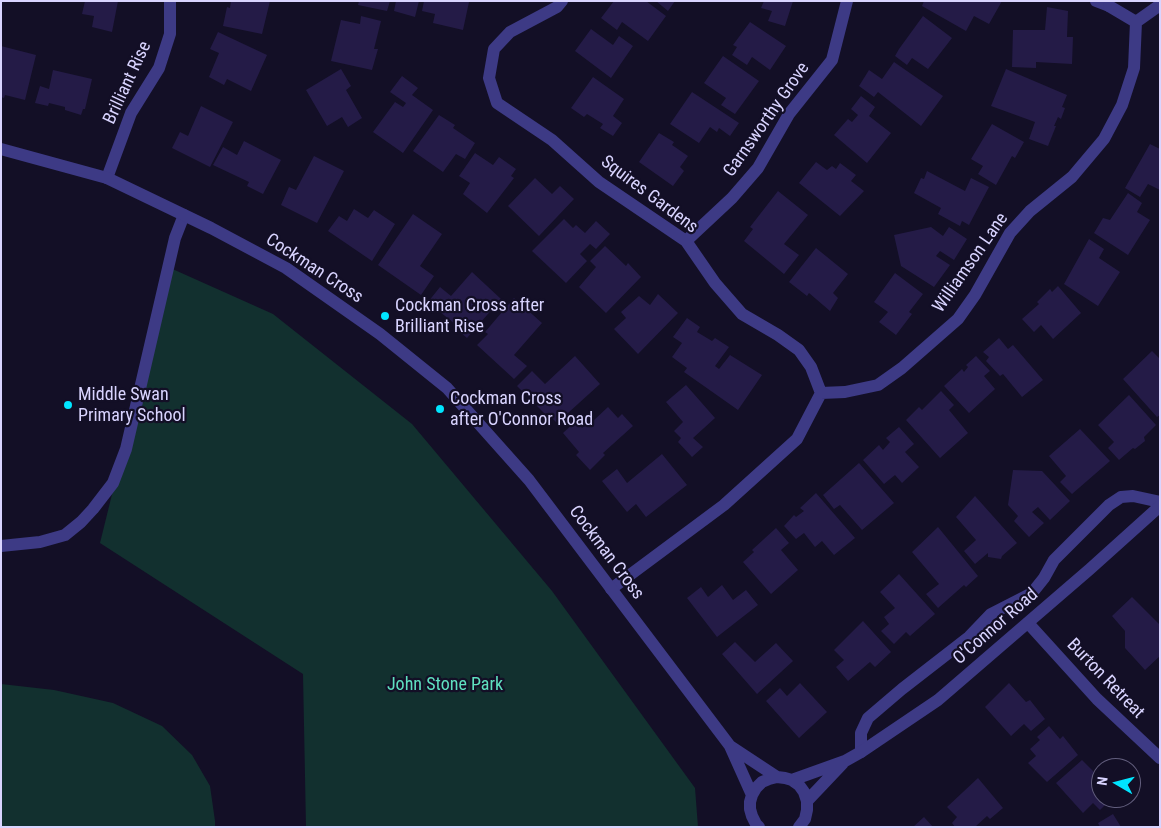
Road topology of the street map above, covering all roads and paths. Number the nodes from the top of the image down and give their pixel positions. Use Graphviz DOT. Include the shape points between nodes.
graph roads {
  1 [pos="170,1"];
  2 [pos="562,1"];
  3 [pos="847,1"];
  4 [pos="1096,1"];
  5 [pos="1160,5"];
  6 [pos="1136,22"];
  7 [pos="1,148"];
  8 [pos="107,178"];
  9 [pos="184,215"];
  10 [pos="686,241"];
  11 [pos="821,393"];
  12 [pos="1160,502"];
  13 [pos="1160,506"];
  14 [pos="1,546"];
  15 [pos="611,589"];
  16 [pos="1028,623"];
  17 [pos="730,746"];
  18 [pos="861,752"];
  19 [pos="1160,758"];
  20 [pos="845,761"];
  21 [pos="777,777"];
  22 [pos="792,780"];
  23 [pos="752,795"];
  24 [pos="807,800"];
  25 [pos="752,816"];
  26 [pos="744,827"];
  27 [pos="759,827"];
  28 [pos="798,827"];
  1 -- 8 [label="street, Brilliant Rise" via="170,34 159,68 131,113"];
  2 -- 10 [label="street, Squires Gardens" via="557,7 510,32 494,49 489,78 497,103 552,140 599,182"];
  3 -- 10 [label="street, Garnsworthy Grove" via="832,60 789,114 758,168 732,198"];
  4 -- 6 [label="street"];
  5 -- 6 [label="street"];
  6 -- 11 [label="street, Williamson Lane" via="1134,68 1122,105 1104,138 1072,177 1030,211 1010,233 975,296 958,319 878,385"];
  7 -- 8 [label="street, Cockman Cross"];
  8 -- 9 [label="street, Cockman Cross"];
  9 -- 14 [label="street" via="175,238 126,449 113,483 94,508 65,535 40,542"];
  9 -- 15 [label="street, Cockman Cross" via="286,268 380,334 447,388 529,480"];
  10 -- 11 [label="street, Squires Gardens" via="715,283 742,314 799,350 811,367"];
  11 -- 15 [label="street" via="797,439 724,505"];
  12 -- 18 [label="street" via="1130,496 1121,497 1109,505 1054,560 1032,593 991,614 969,637 868,718 861,733"];
  13 -- 16 [label="street, O'Connor Road"];
  15 -- 17 [label="street, Cockman Cross"];
  16 -- 18 [label="street, O'Connor Road" via="938,700"];
  16 -- 19 [label="street, Burton Retreat" via="1096,699"];
  17 -- 21 [label="street, Cockman Cross"];
  17 -- 23 [label="street, Cockman Cross"];
  18 -- 20 [label="street, O'Connor Road"];
  20 -- 22 [label="street, O'Connor Road"];
  20 -- 24 [label="street, O'Connor Road"];
  21 -- 22 [label="street"];
  21 -- 23 [label="street" via="762,782"];
  22 -- 24 [label="street" via="799,785"];
  23 -- 25 [label="street"];
  24 -- 28 [label="street" via="805,819"];
  25 -- 26 [label="street"];
  25 -- 27 [label="street"];
}
